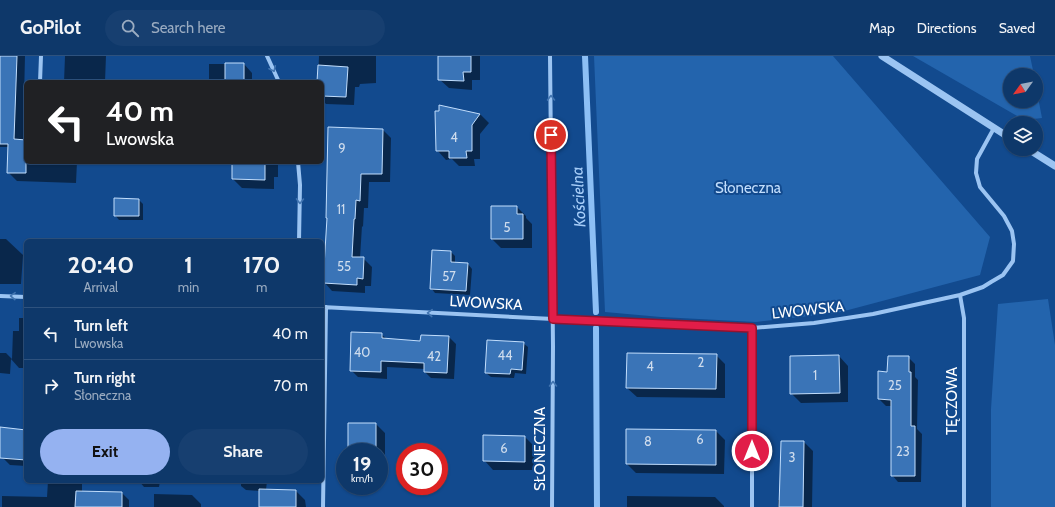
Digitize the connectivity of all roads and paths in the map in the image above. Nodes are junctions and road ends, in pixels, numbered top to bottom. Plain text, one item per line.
1 (41, 56) edge
2 (267, 56) edge
3 (550, 56) edge
4 (882, 56) edge
5 (40, 80) edge
6 (278, 80) edge
7 (994, 128) junction
8 (1003, 134) edge
9 (1039, 156) edge
10 (298, 164) edge
11 (1055, 166) edge
12 (299, 239) edge
13 (960, 294) junction
14 (0, 296) edge
15 (24, 296) edge
16 (324, 307) edge
17 (553, 319) junction
18 (752, 328) junction
19 (322, 483) edge
20 (322, 507) edge
21 (552, 507) edge
22 (752, 507) edge
23 (964, 507) edge

1 - 5 street
2 -> 6 street
17 -> 3 street, SŁONECZNA
4 - 7 street
7 - 8 street
7 - 13 street, LWOWSKA
9 - 11 street
10 -> 12 street
13 - 18 street, LWOWSKA
13 - 23 street, TĘCZOWA
15 -> 14 street
17 -> 16 street, LWOWSKA
17 - 18 street, LWOWSKA
21 -> 17 street, SŁONECZNA
18 - 22 street
19 - 20 street

